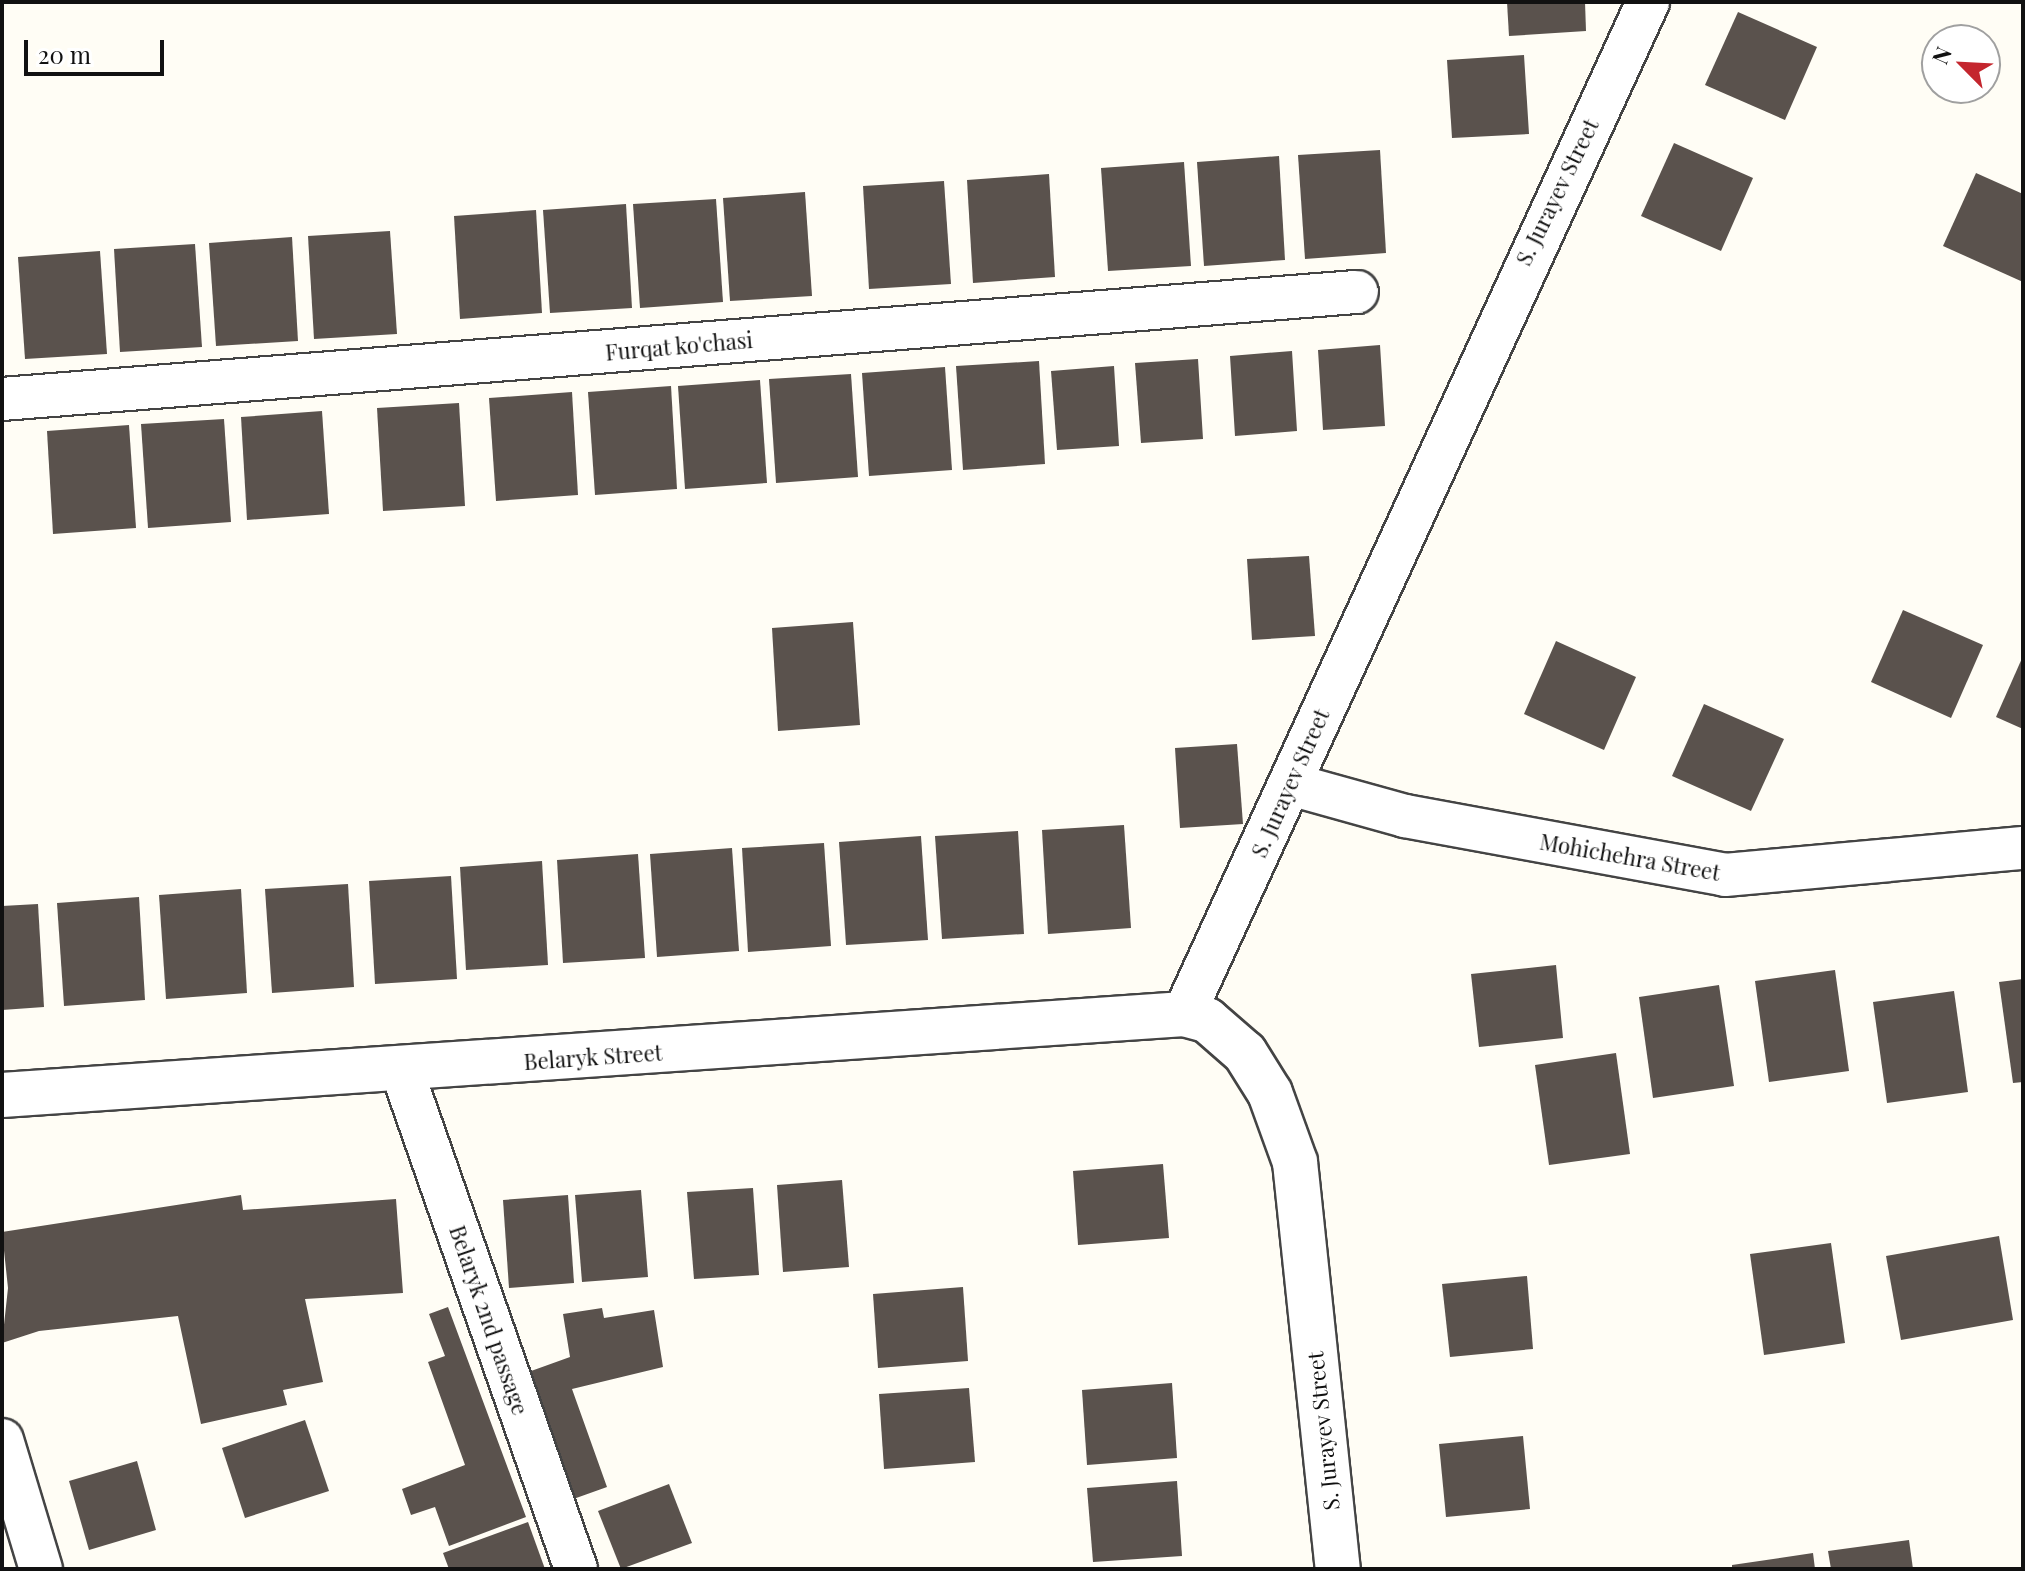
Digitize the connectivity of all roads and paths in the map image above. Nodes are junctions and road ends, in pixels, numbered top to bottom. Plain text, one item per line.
1 (1648, 2) edge
2 (1357, 292) dead end
3 (2, 399) edge
4 (1290, 784) junction
5 (2023, 848) edge
6 (1184, 1014) junction
7 (402, 1071) junction
8 (2, 1095) edge
9 (2, 1440) edge
10 (41, 1569) edge
11 (576, 1569) edge
12 (1338, 1569) edge

1 - 4 street, S. Jurayev Street
2 - 3 street, Furqat ko'chasi
4 - 5 street, Mohichehra Street
4 - 6 street, S. Jurayev Street
6 - 7 street, Belaryk Street
6 - 12 street, S. Jurayev Street
7 - 8 street, Belaryk Street
7 - 11 street, Belaryk 2nd passage
9 - 10 street

